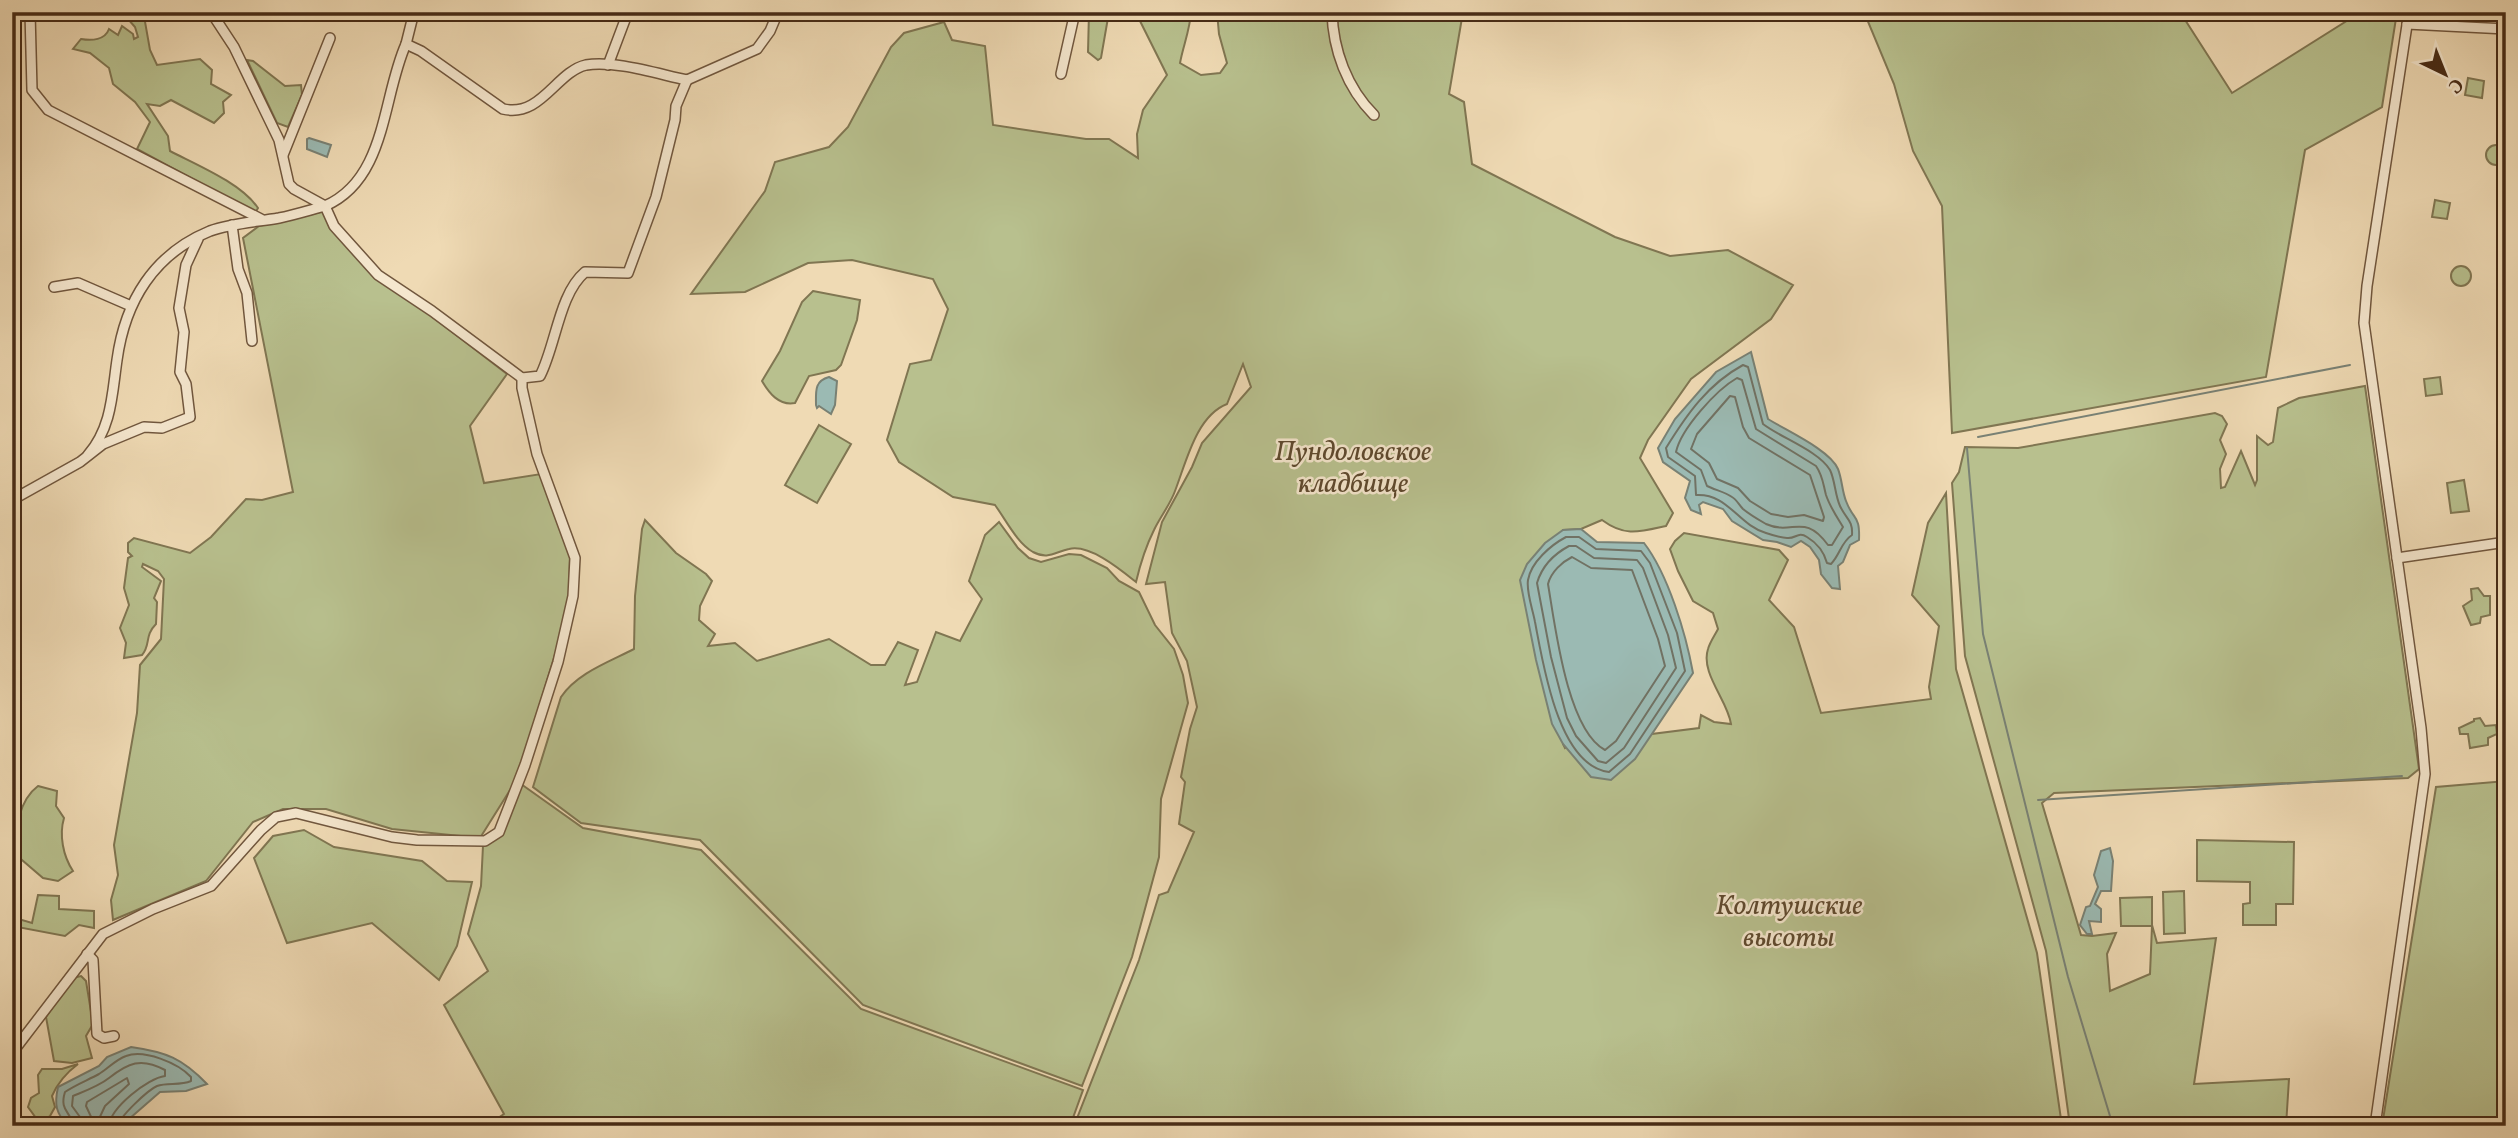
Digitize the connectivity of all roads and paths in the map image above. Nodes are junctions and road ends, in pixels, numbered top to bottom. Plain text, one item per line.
1 (30, 12) edge
2 (211, 12) edge
3 (414, 12) edge
4 (628, 12) edge
5 (778, 12) edge
6 (1075, 12) edge
7 (1332, 12) edge
8 (2409, 12) edge
9 (2407, 23) junction
10 (2506, 29) edge
11 (330, 38) dead end
12 (406, 44) junction
13 (608, 65) junction
14 (1061, 74) dead end
15 (687, 80) junction
16 (1374, 115) dead end
17 (282, 156) junction
18 (326, 206) junction
19 (263, 220) junction
20 (232, 225) junction
21 (199, 237) junction
22 (54, 287) dead end
23 (131, 306) junction
24 (252, 341) dead end
25 (522, 378) junction
26 (88, 455) junction
27 (12, 500) edge
28 (2506, 542) edge
29 (2397, 558) junction
30 (87, 954) junction
31 (114, 1036) dead end
32 (12, 1053) edge
33 (2375, 1126) edge

1 - 19 street
2 - 17 street
3 - 12 street
4 - 13 street
5 - 15 street
6 - 14 street
7 - 16 street
8 - 9 street
9 - 10 street
9 - 29 street
11 - 17 street
12 - 13 street
12 - 18 street
13 - 15 street
15 - 25 street
17 - 18 street
18 - 19 street
18 - 25 street
19 - 20 street
20 - 21 street
20 - 24 street
21 - 23 street
21 - 26 street
22 - 23 street
23 - 26 street
25 - 30 street
26 - 27 street
28 - 29 street
29 - 33 street
30 - 31 street
30 - 32 street

